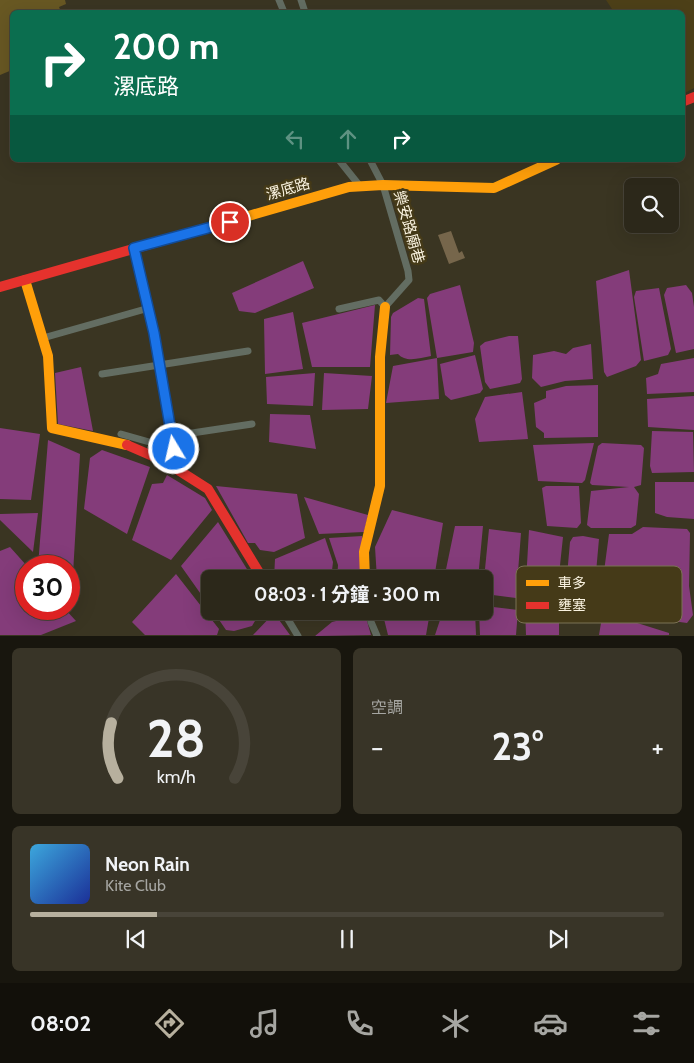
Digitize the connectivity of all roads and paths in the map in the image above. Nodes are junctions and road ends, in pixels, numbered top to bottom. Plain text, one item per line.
1 (341, 162) edge
2 (371, 162) edge
3 (552, 162) edge
4 (359, 185) junction
5 (383, 185) junction
6 (134, 248) junction
7 (26, 280) junction
8 (0, 287) edge
9 (385, 307) junction
10 (149, 308) junction
11 (339, 309) dead end
12 (43, 338) junction
13 (248, 351) dead end
14 (161, 366) junction
15 (102, 374) dead end
16 (252, 424) dead end
17 (121, 434) dead end
18 (172, 436) junction
19 (258, 570) edge
20 (365, 570) edge
21 (288, 620) edge
22 (371, 620) edge
23 (298, 636) edge
24 (378, 636) edge

1 - 4 street
2 - 5 street
3 - 5 street, 漯底路
4 - 5 street, 漯底路
4 - 6 street, 漯底路
5 - 9 street, 樂安路廟巷
6 - 7 street, 漯底路
6 - 10 street
7 - 8 street, 漯底路
7 - 12 street
9 - 11 street
9 - 20 street
10 - 12 street
10 - 14 street
12 - 19 street
13 - 14 street
14 - 15 street
14 - 18 street
16 - 18 street
17 - 18 street
21 - 23 street
22 - 24 street

